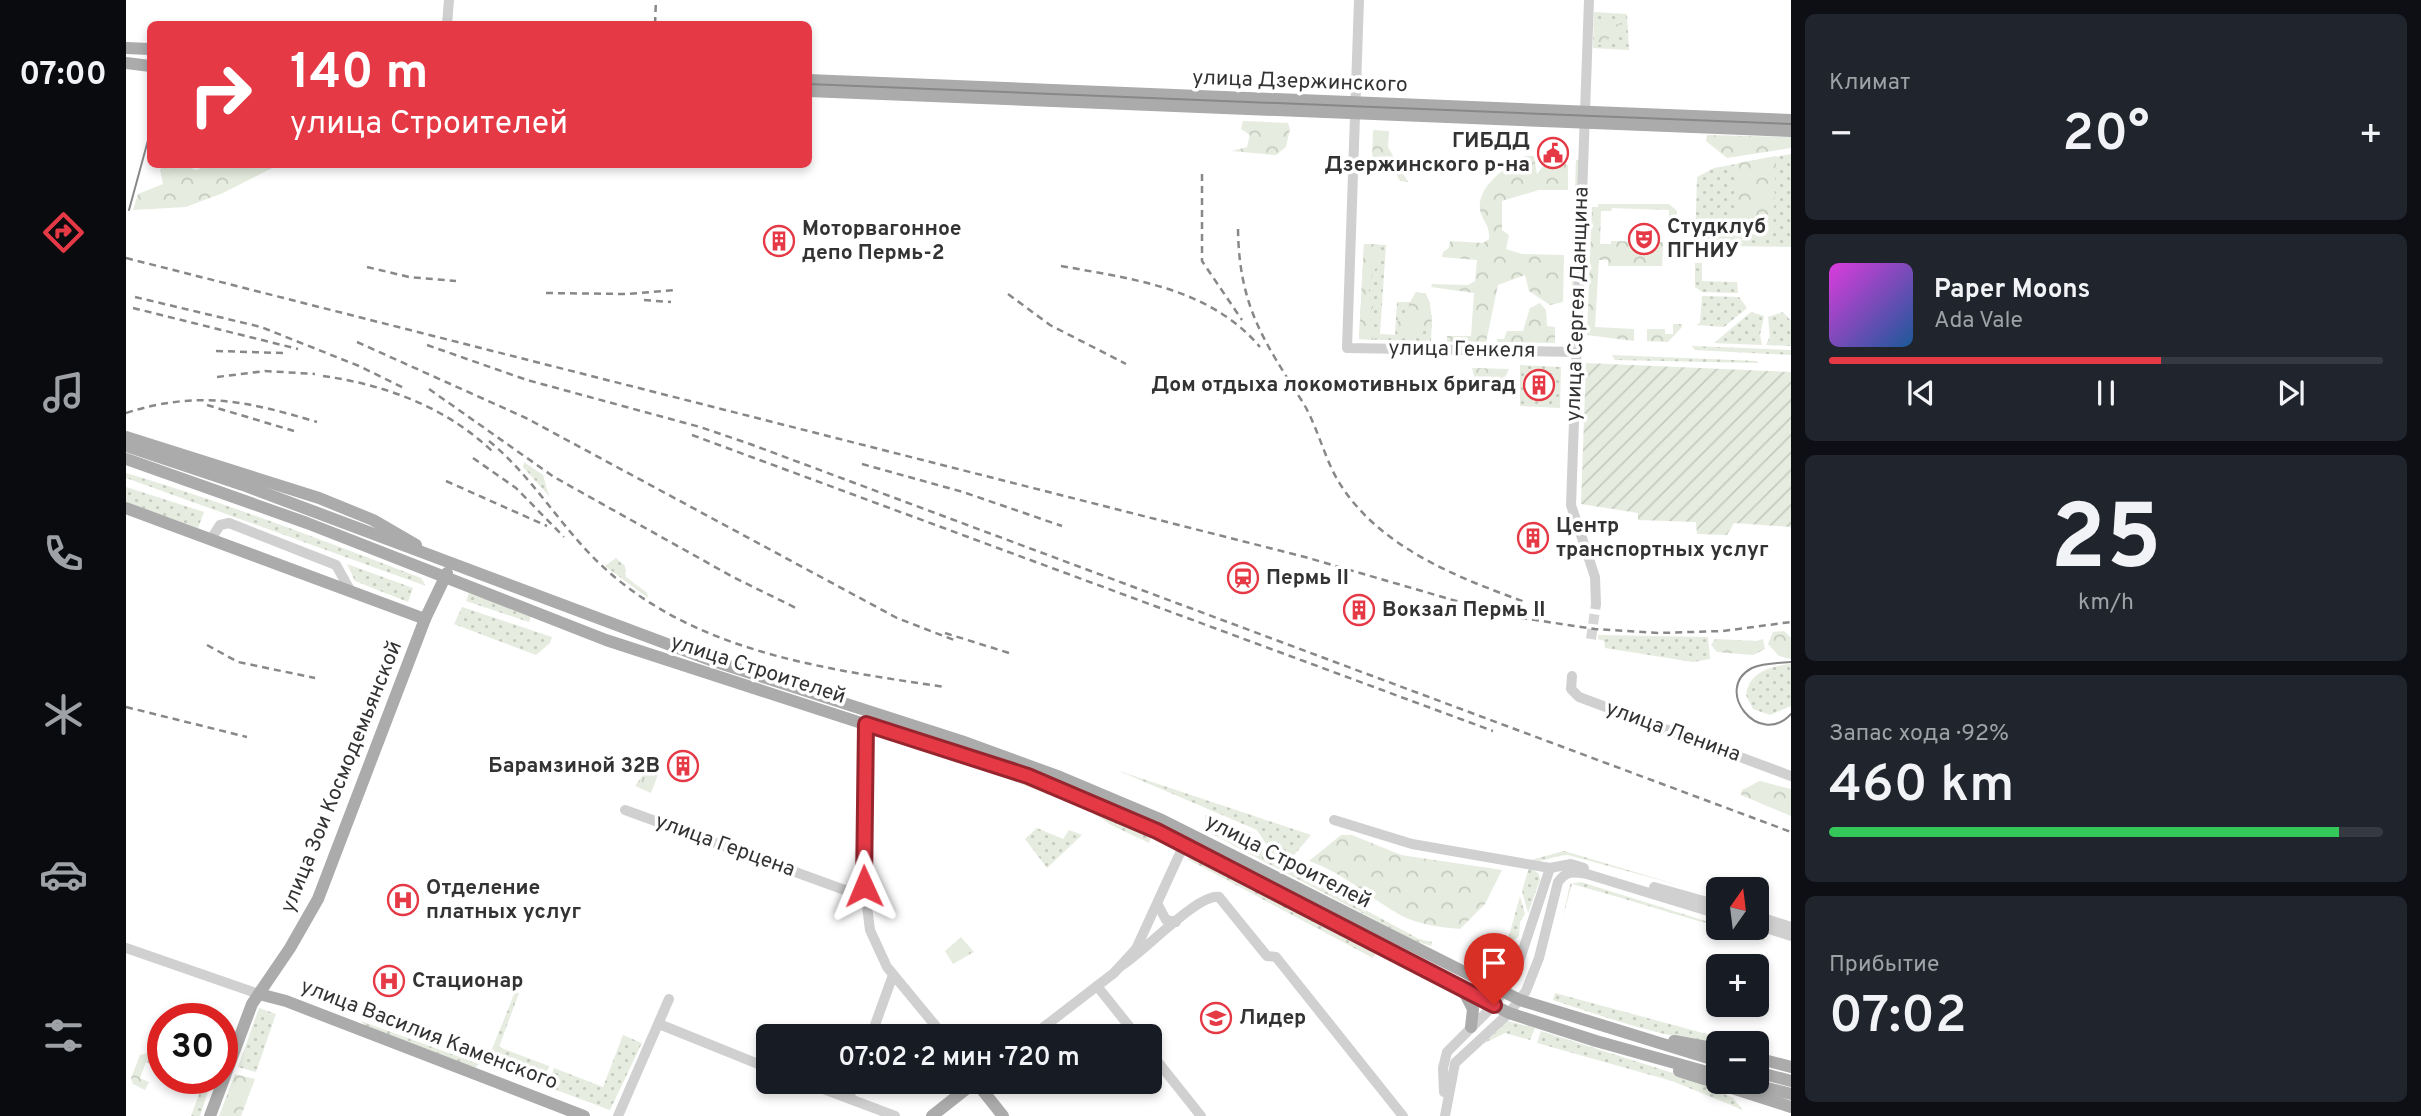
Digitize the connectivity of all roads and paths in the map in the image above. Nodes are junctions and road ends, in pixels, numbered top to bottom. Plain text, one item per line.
1 (449, 0) edge
2 (1359, 0) edge
3 (1589, 0) edge
4 (447, 21) edge
5 (126, 48) edge
6 (147, 49) edge
7 (126, 63) edge
8 (147, 66) edge
9 (812, 80) edge
10 (812, 91) edge
11 (1355, 109) junction
12 (1585, 119) junction
13 (1791, 120) edge
14 (1791, 131) edge
15 (1577, 352) junction
16 (126, 437) edge
17 (126, 446) edge
18 (126, 459) edge
19 (126, 508) edge
20 (211, 539) junction
21 (427, 553) junction
22 (452, 564) junction
23 (443, 579) junction
24 (350, 590) junction
25 (1596, 604) tunnel mouth
26 (425, 619) junction
27 (1572, 676) dead end
28 (866, 724) junction
29 (1791, 776) edge
30 (625, 810) dead end
31 (1334, 820) dead end
32 (1187, 839) junction
33 (1550, 868) junction
34 (864, 897) junction
35 (1706, 902) edge
36 (1158, 905) junction
37 (1706, 910) edge
38 (1769, 920) edge
39 (1176, 922) junction
40 (1149, 925) junction
41 (1791, 927) edge
42 (1769, 929) edge
43 (1165, 932) junction
44 (1791, 936) edge
45 (126, 948) edge
46 (1121, 966) junction
47 (893, 975) junction
48 (1097, 986) junction
49 (1462, 990) junction
50 (1503, 993) junction
51 (258, 994) junction
52 (669, 999) dead end
53 (1520, 1000) junction
54 (1494, 1005) junction
55 (1509, 1013) junction
56 (659, 1024) junction
57 (875, 1024) edge
58 (934, 1024) edge
59 (1048, 1024) edge
60 (1127, 1024) edge
61 (1471, 1027) junction
62 (1599, 1027) junction
63 (1596, 1041) junction
64 (1706, 1047) edge
65 (1706, 1058) edge
66 (1769, 1061) edge
67 (756, 1063) edge
68 (1162, 1067) edge
69 (1791, 1067) edge
70 (1706, 1072) edge
71 (1769, 1075) edge
72 (1791, 1081) edge
73 (1769, 1088) edge
74 (838, 1094) edge
75 (850, 1094) edge
76 (960, 1094) edge
77 (986, 1094) edge
78 (1791, 1094) edge
79 (849, 1098) junction
80 (1791, 1107) edge
81 (1445, 1113) edge
82 (210, 1116) edge
83 (584, 1116) edge
84 (618, 1116) edge
85 (895, 1116) edge
86 (932, 1116) edge
87 (1003, 1116) edge
88 (1200, 1116) edge
89 (1403, 1116) edge

1 - 4 street
2 - 11 street
3 - 12 street, улица Сергея Данщина
5 - 6 main road
7 - 8 main road
9 - 11 main road, улица Дзержинского
10 - 11 main road, улица Дзержинского
11 - 12 main road, улица Дзержинского
11 - 15 street, улица Генкеля
12 - 13 main road, улица Дзержинского
12 - 14 main road, улица Дзержинского
12 - 15 street, улица Сергея Данщина
15 - 25 street, улица Сергея Данщина
16 - 21 main road
17 - 21 main road, улица Строителей
18 - 23 main road, улица Строителей
19 - 20 main road
20 - 24 main road
20 - 24 street
21 - 22 main road, улица Строителей
22 - 23 main road, улица Зои Космодемьянской
22 - 32 main road, улица Строителей
23 - 26 main road, улица Зои Космодемьянской
23 - 28 main road, улица Строителей
24 - 26 main road
26 - 51 main road, улица Зои Космодемьянской
27 - 29 street, улица Ленина
28 - 32 main road, улица Строителей
28 - 34 street
30 - 34 street, улица Герцена
31 - 33 street
32 - 36 street
32 - 49 main road, улица Строителей
32 - 50 main road, улица Строителей
33 - 35 street
33 - 50 street
34 - 47 street
36 - 39 street
36 - 40 street
37 - 53 street
38 - 41 street
39 - 43 street
39 - 89 street
40 - 43 street
40 - 46 street
42 - 44 street
43 - 46 street
45 - 51 street
46 - 48 street
47 - 57 street
47 - 58 street
48 - 59 street
48 - 60 street
49 - 54 main road, улица Строителей
49 - 61 main road
50 - 53 main road, улица Строителей
50 - 54 street
51 - 82 main road, улица Зои Космодемьянской
51 - 83 main road, улица Василия Каменского
52 - 56 street
53 - 55 street
53 - 62 main road, улица Строителей
54 - 55 main road, улица Строителей
54 - 61 street
55 - 63 main road, улица Строителей
55 - 81 street
56 - 67 street
56 - 84 street
61 - 81 street
62 - 64 main road
62 - 65 main road, улица Строителей
63 - 70 main road, улица Строителей
63 - 80 main road
66 - 69 main road
68 - 88 street
71 - 72 main road
73 - 78 main road
74 - 79 street
75 - 79 street
76 - 86 main road
77 - 87 main road
79 - 85 street

